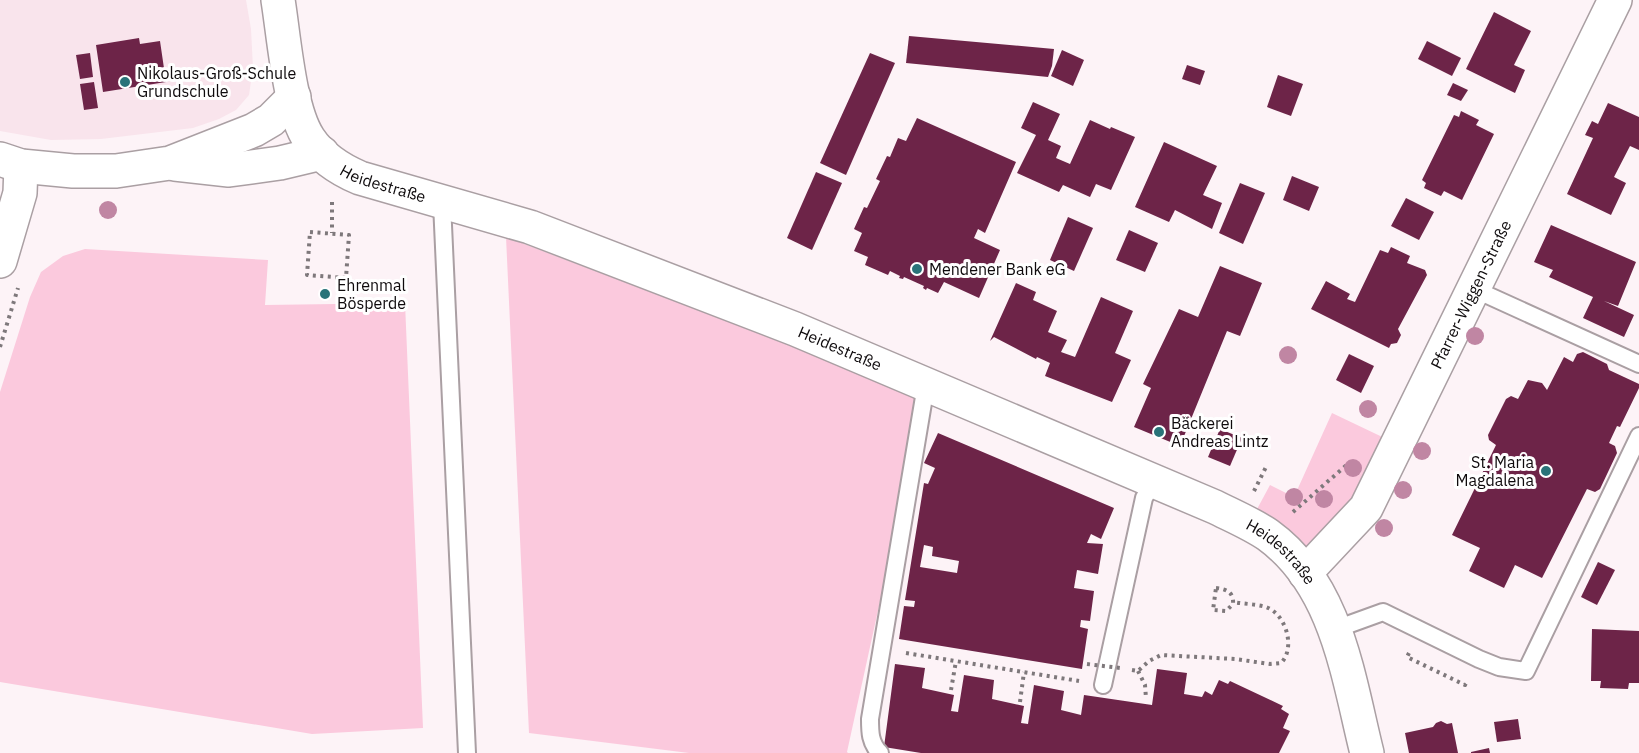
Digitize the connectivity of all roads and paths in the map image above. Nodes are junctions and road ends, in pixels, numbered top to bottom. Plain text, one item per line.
1 (278, 0) edge
2 (1616, 0) edge
3 (294, 97) junction
4 (322, 153) junction
5 (11, 163) edge
6 (170, 164) junction
7 (332, 199) dead end
8 (442, 203) junction
9 (332, 233) junction
10 (0, 261) edge
11 (1474, 289) junction
12 (1639, 364) edge
13 (926, 385) junction
14 (1639, 436) edge
15 (1354, 459) dead end
16 (1154, 482) junction
17 (1268, 535) junction
18 (1305, 573) junction
19 (1233, 602) junction
20 (1336, 629) junction
21 (882, 649) junction
22 (956, 661) junction
23 (1087, 664) dead end
24 (1138, 671) junction
25 (1024, 672) junction
26 (1104, 685) joint
27 (951, 690) dead end
28 (1146, 698) dead end
29 (1020, 702) dead end
30 (467, 753) edge
31 (880, 753) edge
32 (1367, 753) edge

1 - 3 street, Heidestraße
2 - 11 street, Pfarrer-Wiggen-Straße
3 - 4 street, Heidestraße
3 - 6 street
4 - 6 street
4 - 8 street, Heidestraße
5 - 6 street
5 - 10 street
7 - 9 path
8 - 13 street, Heidestraße
8 - 30 lane
9 - 9 path
11 - 12 lane
11 - 18 street, Pfarrer-Wiggen-Straße
13 - 16 street, Heidestraße
13 - 21 lane
14 - 20 lane
15 - 17 path
16 - 17 street, Heidestraße
16 - 26 lane
17 - 18 street, Heidestraße
18 - 20 street, Heidestraße
19 - 19 path
19 - 24 path
20 - 32 street, Heidestraße
21 - 22 path
21 - 31 lane
22 - 25 path
22 - 27 path
23 - 24 path, bridge
24 - 28 path
25 - 26 path
25 - 29 path

